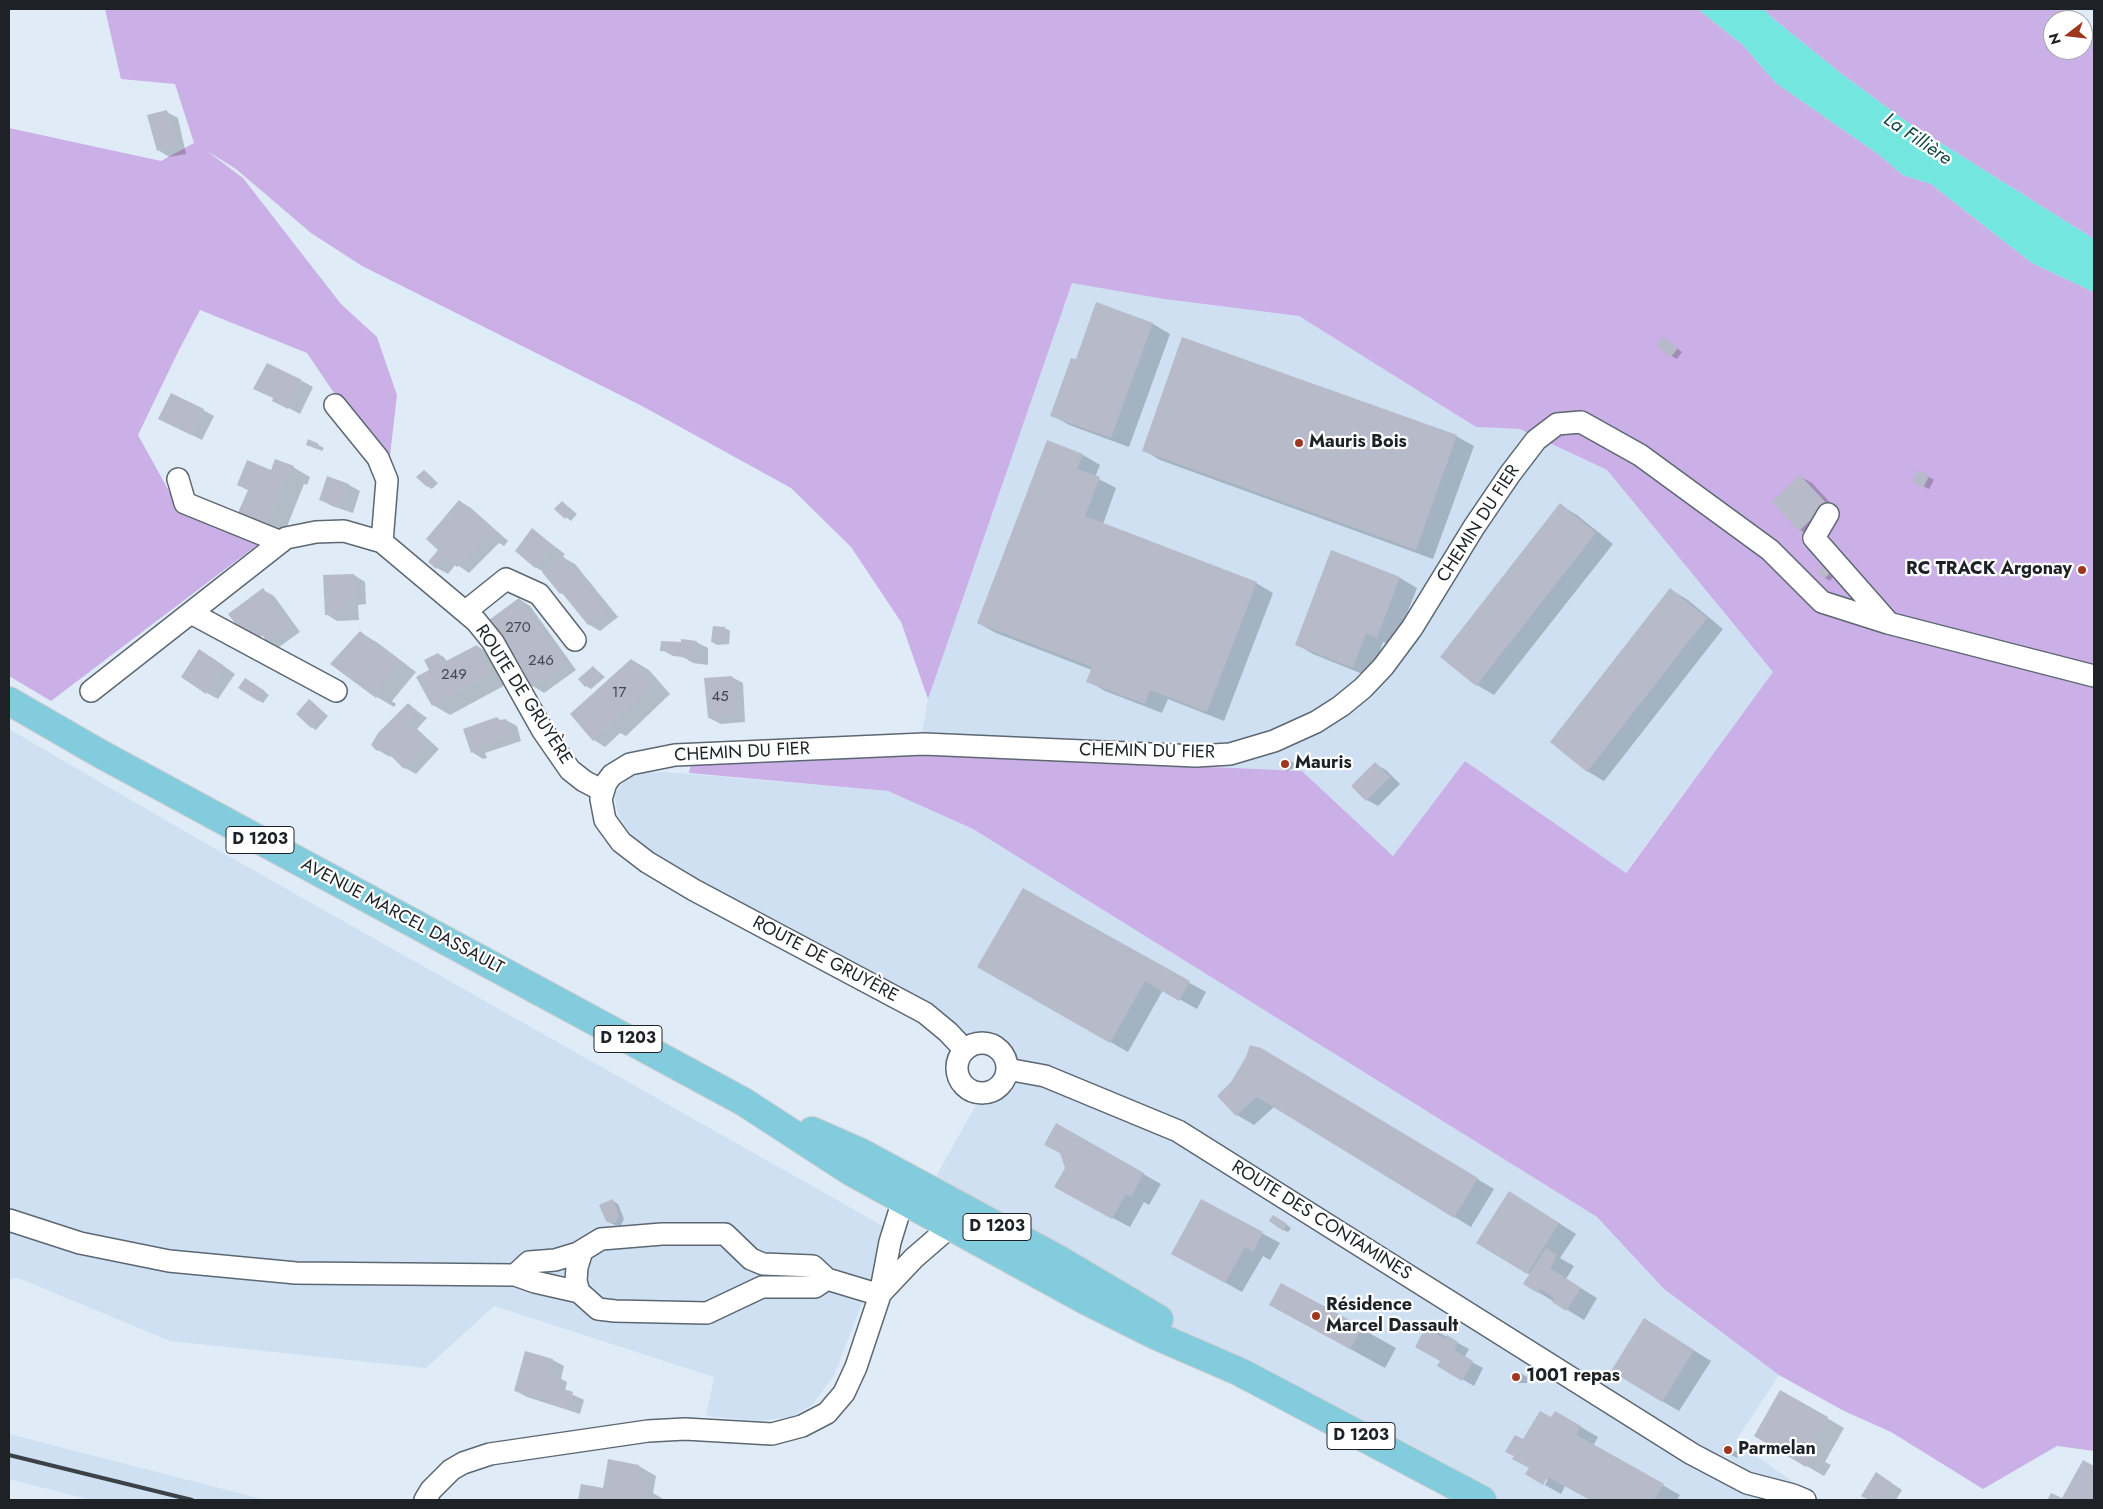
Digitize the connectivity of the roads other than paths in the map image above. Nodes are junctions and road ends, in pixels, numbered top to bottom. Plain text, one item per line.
1 (335, 405) dead end
2 (178, 478) dead end
3 (1828, 514) dead end
4 (281, 542) junction
5 (382, 542) junction
6 (466, 611) junction
7 (191, 613) junction
8 (1888, 622) junction
9 (575, 640) dead end
10 (2094, 676) edge
11 (91, 691) dead end
12 (336, 691) dead end
13 (9, 701) edge
14 (603, 791) junction
15 (965, 1050) junction
16 (1007, 1069) junction
17 (909, 1191) junction
18 (956, 1217) junction
19 (9, 1220) edge
20 (582, 1250) junction
21 (745, 1253) junction
22 (515, 1275) junction
23 (827, 1279) junction
24 (579, 1292) junction
25 (748, 1292) junction
26 (880, 1294) junction
27 (425, 1500) edge
28 (1482, 1500) edge
29 (1805, 1500) edge

1 - 5 street
2 - 4 street
3 - 8 street
4 - 5 street, ROUTE DE GRUYÈRE
4 - 7 street, ROUTE DE GRUYÈRE
5 - 6 street, ROUTE DE GRUYÈRE
6 - 9 street
6 - 14 street, ROUTE DE GRUYÈRE
7 - 11 street, ROUTE DE GRUYÈRE
7 - 12 street
8 - 10 street
8 - 14 street, CHEMIN DU FIER
13 - 17 main road, AVENUE MARCEL DASSAULT / D 1203
14 - 15 street, ROUTE DE GRUYÈRE
15 - 16 street
15 - 16 street
16 - 29 street, ROUTE DES CONTAMINES
17 - 18 main road, AVENUE MARCEL DASSAULT / D 1203
17 - 26 street
18 - 26 street
18 - 28 main road, AVENUE MARCEL DASSAULT / D 1203
19 - 22 street
20 - 21 street
20 - 22 street
20 - 24 street
21 - 23 street
21 - 25 street
22 - 24 street
23 - 25 street
23 - 26 street
24 - 25 street
26 - 27 street

